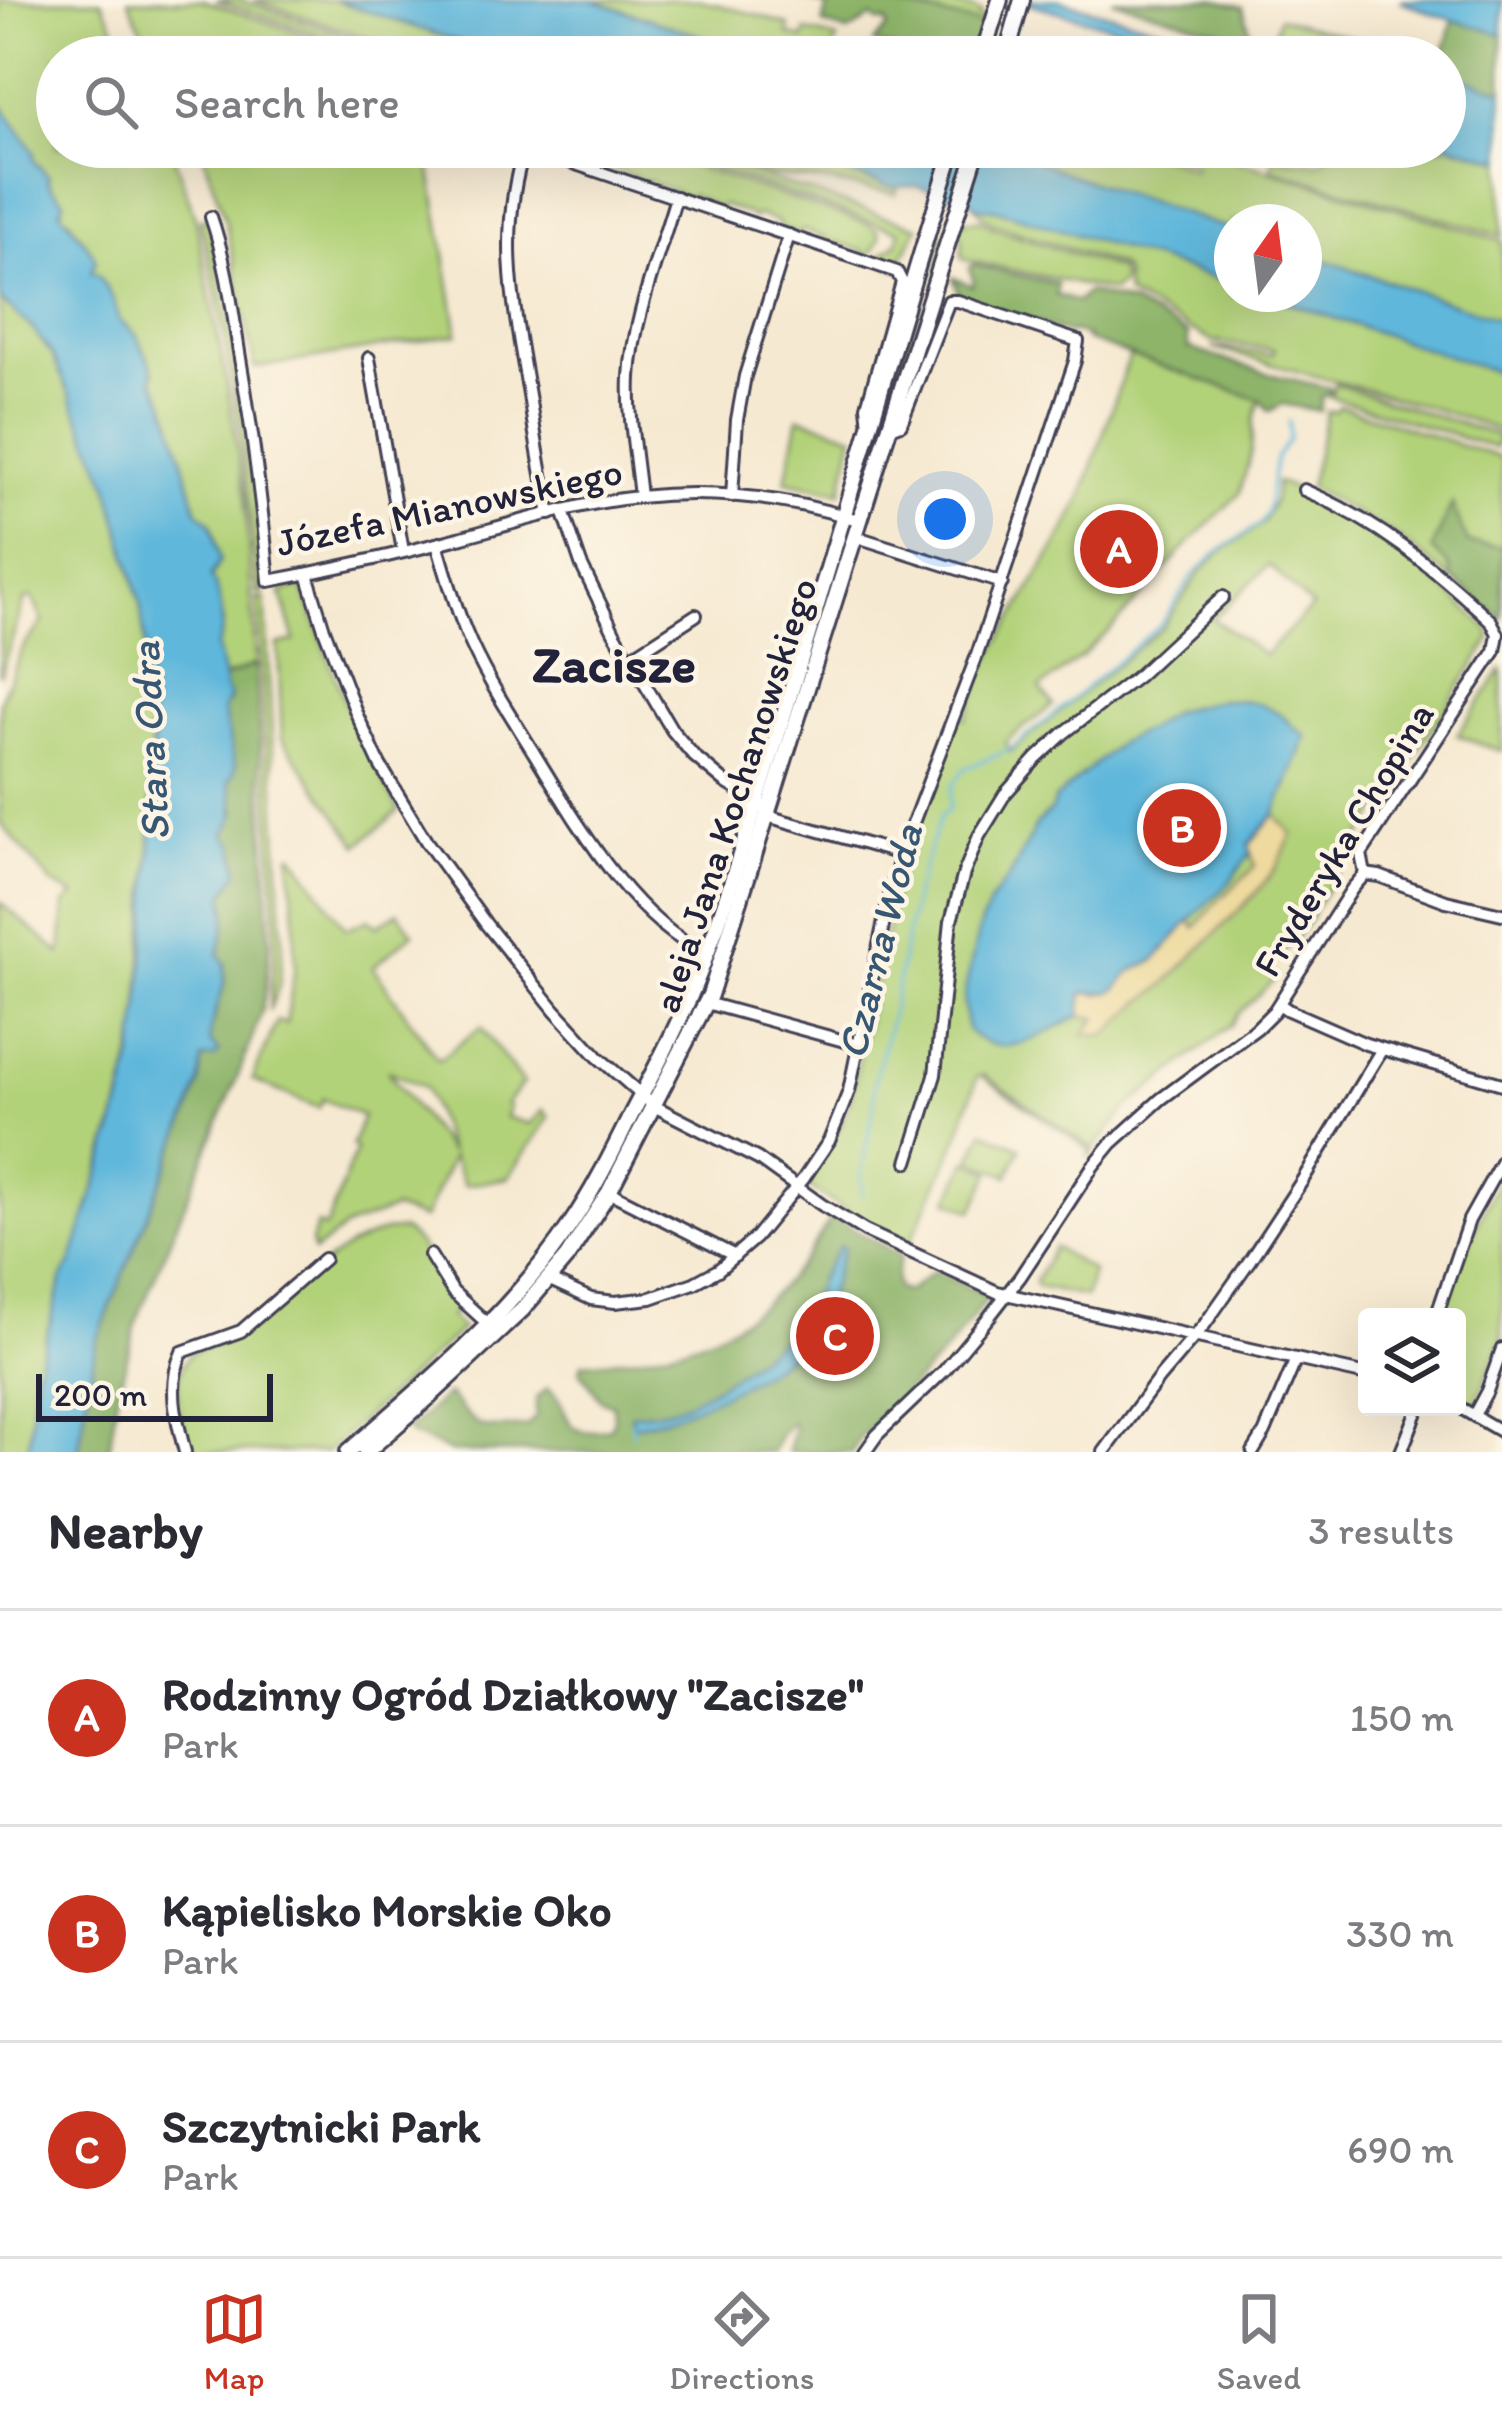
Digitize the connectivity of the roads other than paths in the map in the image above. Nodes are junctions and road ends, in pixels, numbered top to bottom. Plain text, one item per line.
1 (1000, 0) edge
2 (1021, 4) edge
3 (989, 36) edge
4 (1012, 36) edge
5 (519, 168) edge
6 (588, 168) edge
7 (947, 168) edge
8 (971, 168) edge
9 (676, 197) junction
10 (211, 217) dead end
11 (789, 235) junction
12 (369, 358) dead end
13 (887, 429) junction
14 (869, 430) junction
15 (1304, 490) dead end
16 (732, 496) junction
17 (640, 497) junction
18 (556, 513) junction
19 (852, 518) junction
20 (854, 536) junction
21 (437, 544) junction
22 (403, 551) junction
23 (307, 574) junction
24 (1001, 583) junction
25 (1222, 597) dead end
26 (696, 615) dead end
27 (628, 658) junction
28 (756, 801) junction
29 (768, 814) junction
30 (901, 854) junction
31 (1365, 874) junction
32 (1502, 914) edge
33 (707, 954) junction
34 (706, 1003) junction
35 (1280, 1004) junction
36 (859, 1045) junction
37 (1382, 1049) junction
38 (1502, 1084) edge
39 (641, 1095) junction
40 (654, 1106) junction
41 (1502, 1161) edge
42 (908, 1162) dead end
43 (797, 1186) junction
44 (609, 1192) junction
45 (430, 1255) dead end
46 (735, 1256) junction
47 (324, 1259) dead end
48 (543, 1275) junction
49 (1006, 1295) junction
50 (1439, 1308) edge
51 (488, 1324) junction
52 (1196, 1335) junction
53 (1502, 1349) edge
54 (1296, 1359) junction
55 (1358, 1373) edge
56 (1466, 1411) edge
57 (1474, 1415) junction
58 (1415, 1416) edge
59 (1502, 1432) edge
60 (185, 1452) edge
61 (348, 1452) edge
62 (366, 1452) edge
63 (865, 1452) edge
64 (1104, 1452) edge
65 (1252, 1452) edge
66 (1401, 1452) edge

1 - 3 main road
2 - 4 main road
5 - 18 street
6 - 9 street
7 - 14 main road, aleja Jana Kochanowskiego
8 - 13 main road, aleja Jana Kochanowskiego
9 - 11 street
9 - 17 street
10 - 23 street, Józefa Mianowskiego
11 - 14 street, aleja Jana Kochanowskiego
11 - 16 street
12 - 22 street
13 - 19 main road, aleja Jana Kochanowskiego
13 - 24 street
14 - 19 main road, aleja Jana Kochanowskiego
15 - 31 street, Fryderyka Chopina
16 - 17 street, Józefa Mianowskiego
16 - 19 street, Józefa Mianowskiego
17 - 18 street, Józefa Mianowskiego
18 - 21 street, Józefa Mianowskiego
18 - 27 street
19 - 20 main road, aleja Jana Kochanowskiego
19 - 28 main road, aleja Jana Kochanowskiego
20 - 24 street
20 - 29 main road, aleja Jana Kochanowskiego
21 - 22 street, Józefa Mianowskiego
21 - 33 street
22 - 23 street, Józefa Mianowskiego
23 - 39 street
24 - 30 street
25 - 42 street
26 - 27 street
27 - 28 street
28 - 29 street
28 - 33 main road, aleja Jana Kochanowskiego
29 - 30 street
29 - 34 main road, aleja Jana Kochanowskiego
30 - 36 street
31 - 32 street
31 - 35 street, Fryderyka Chopina
33 - 39 main road, aleja Jana Kochanowskiego
34 - 36 street
34 - 40 main road, aleja Jana Kochanowskiego
35 - 37 street
35 - 49 street, Fryderyka Chopina
36 - 43 street
37 - 38 street
37 - 52 street
39 - 40 street
39 - 48 main road, aleja Jana Kochanowskiego
40 - 43 street
40 - 44 main road, aleja Jana Kochanowskiego
41 - 50 street
43 - 46 street
43 - 49 street
44 - 46 street
44 - 48 main road, aleja Jana Kochanowskiego
45 - 51 street
46 - 48 street
47 - 60 street
48 - 51 main road, aleja Jana Kochanowskiego
48 - 62 main road, aleja Jana Kochanowskiego
49 - 52 street
49 - 63 street, Fryderyka Chopina
51 - 61 main road, aleja Jana Kochanowskiego
52 - 54 street
52 - 64 street
53 - 57 street
54 - 55 street
54 - 65 street
56 - 57 street
57 - 59 street
58 - 66 street

